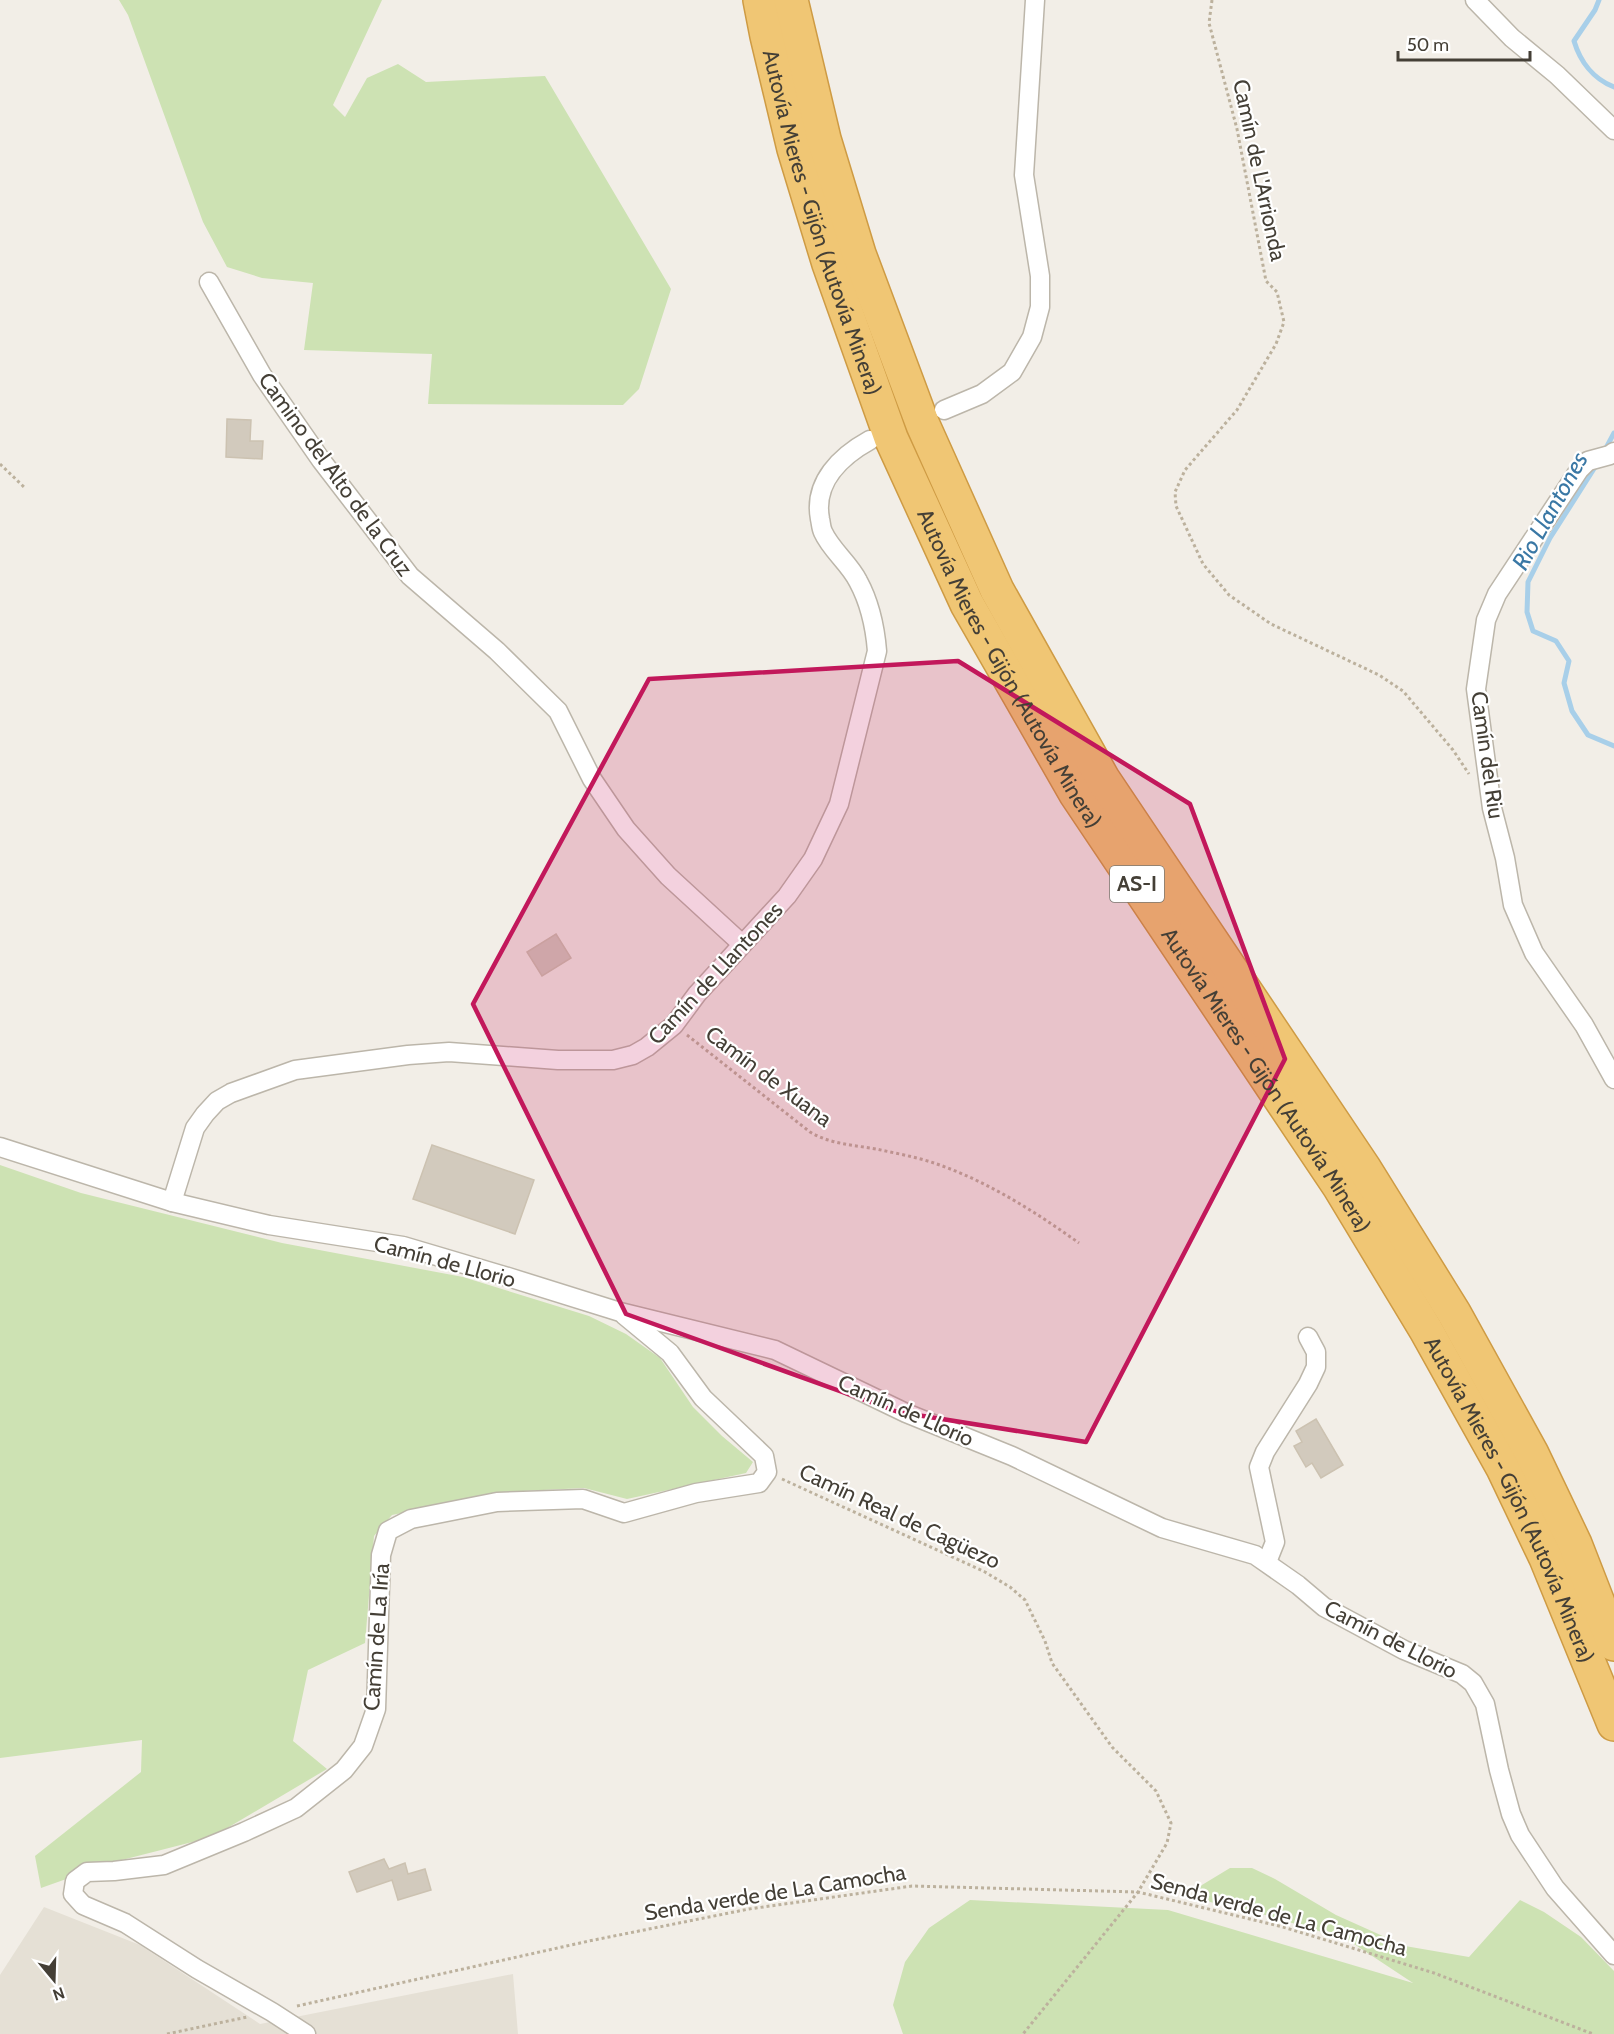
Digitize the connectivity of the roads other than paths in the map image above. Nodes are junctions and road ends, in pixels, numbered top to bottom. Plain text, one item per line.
1 (760, 0) edge
2 (791, 0) edge
3 (1035, 0) edge
4 (1475, 0) edge
5 (1614, 130) edge
6 (209, 282) dead end
7 (944, 410) dead end
8 (870, 440) dead end
9 (1612, 454) edge
10 (742, 944) junction
11 (1614, 1079) edge
12 (0, 1147) edge
13 (172, 1202) junction
14 (620, 1312) junction
15 (1308, 1337) dead end
16 (1268, 1562) junction
17 (1614, 1644) edge
18 (1614, 1724) edge
19 (1614, 1955) edge
20 (306, 2034) edge

1 - 18 highway, Autovía Mieres - Gijón (Autovía Minera) / AS-I
2 - 17 highway, Autovía Mieres - Gijón (Autovía Minera) / AS-I
3 - 7 street
4 - 5 street
6 - 10 street, Camino del Alto de la Cruz
8 - 10 street, Camín de Llantones
9 - 11 street, Camín del Riu
10 - 13 street, Camín de Llantones
12 - 13 street, Camín de Llorio
13 - 14 street, Camín de Llorio
14 - 16 street, Camín de Llorio
14 - 20 street, Camín de La Iría
15 - 16 street
16 - 19 street, Camín de Llorio

